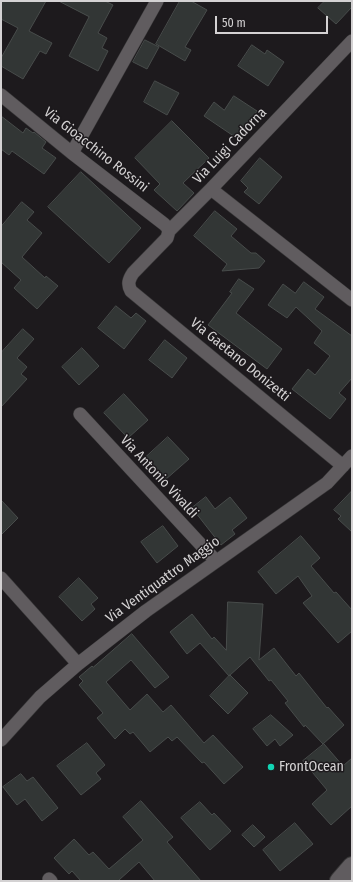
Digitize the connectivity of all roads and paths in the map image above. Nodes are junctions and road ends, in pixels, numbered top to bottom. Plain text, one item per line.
1 (157, 1) edge
2 (352, 41) edge
3 (1, 95) edge
4 (72, 153) junction
5 (211, 189) junction
6 (169, 231) junction
7 (133, 273) joint
8 (352, 300) edge
9 (80, 414) dead end
10 (348, 461) edge
11 (216, 561) junction
12 (1, 578) edge
13 (78, 664) junction
14 (1, 740) edge
15 (352, 866) edge
16 (338, 881) edge

1 - 4 street
2 - 5 street, Via Luigi Cadorna
3 - 4 street, Via Gioacchino Rossini
4 - 6 street, Via Gioacchino Rossini
5 - 6 street, Via Luigi Cadorna
5 - 8 street
6 - 7 street, Via Luigi Cadorna
7 - 10 street, Via Gaetano Donizetti
9 - 11 street, Via Antonio Vivaldi
10 - 11 street, Via Ventiquattro Maggio
11 - 13 street, Via Ventiquattro Maggio
12 - 13 street
13 - 14 street, Via Ventiquattro Maggio
15 - 16 street

